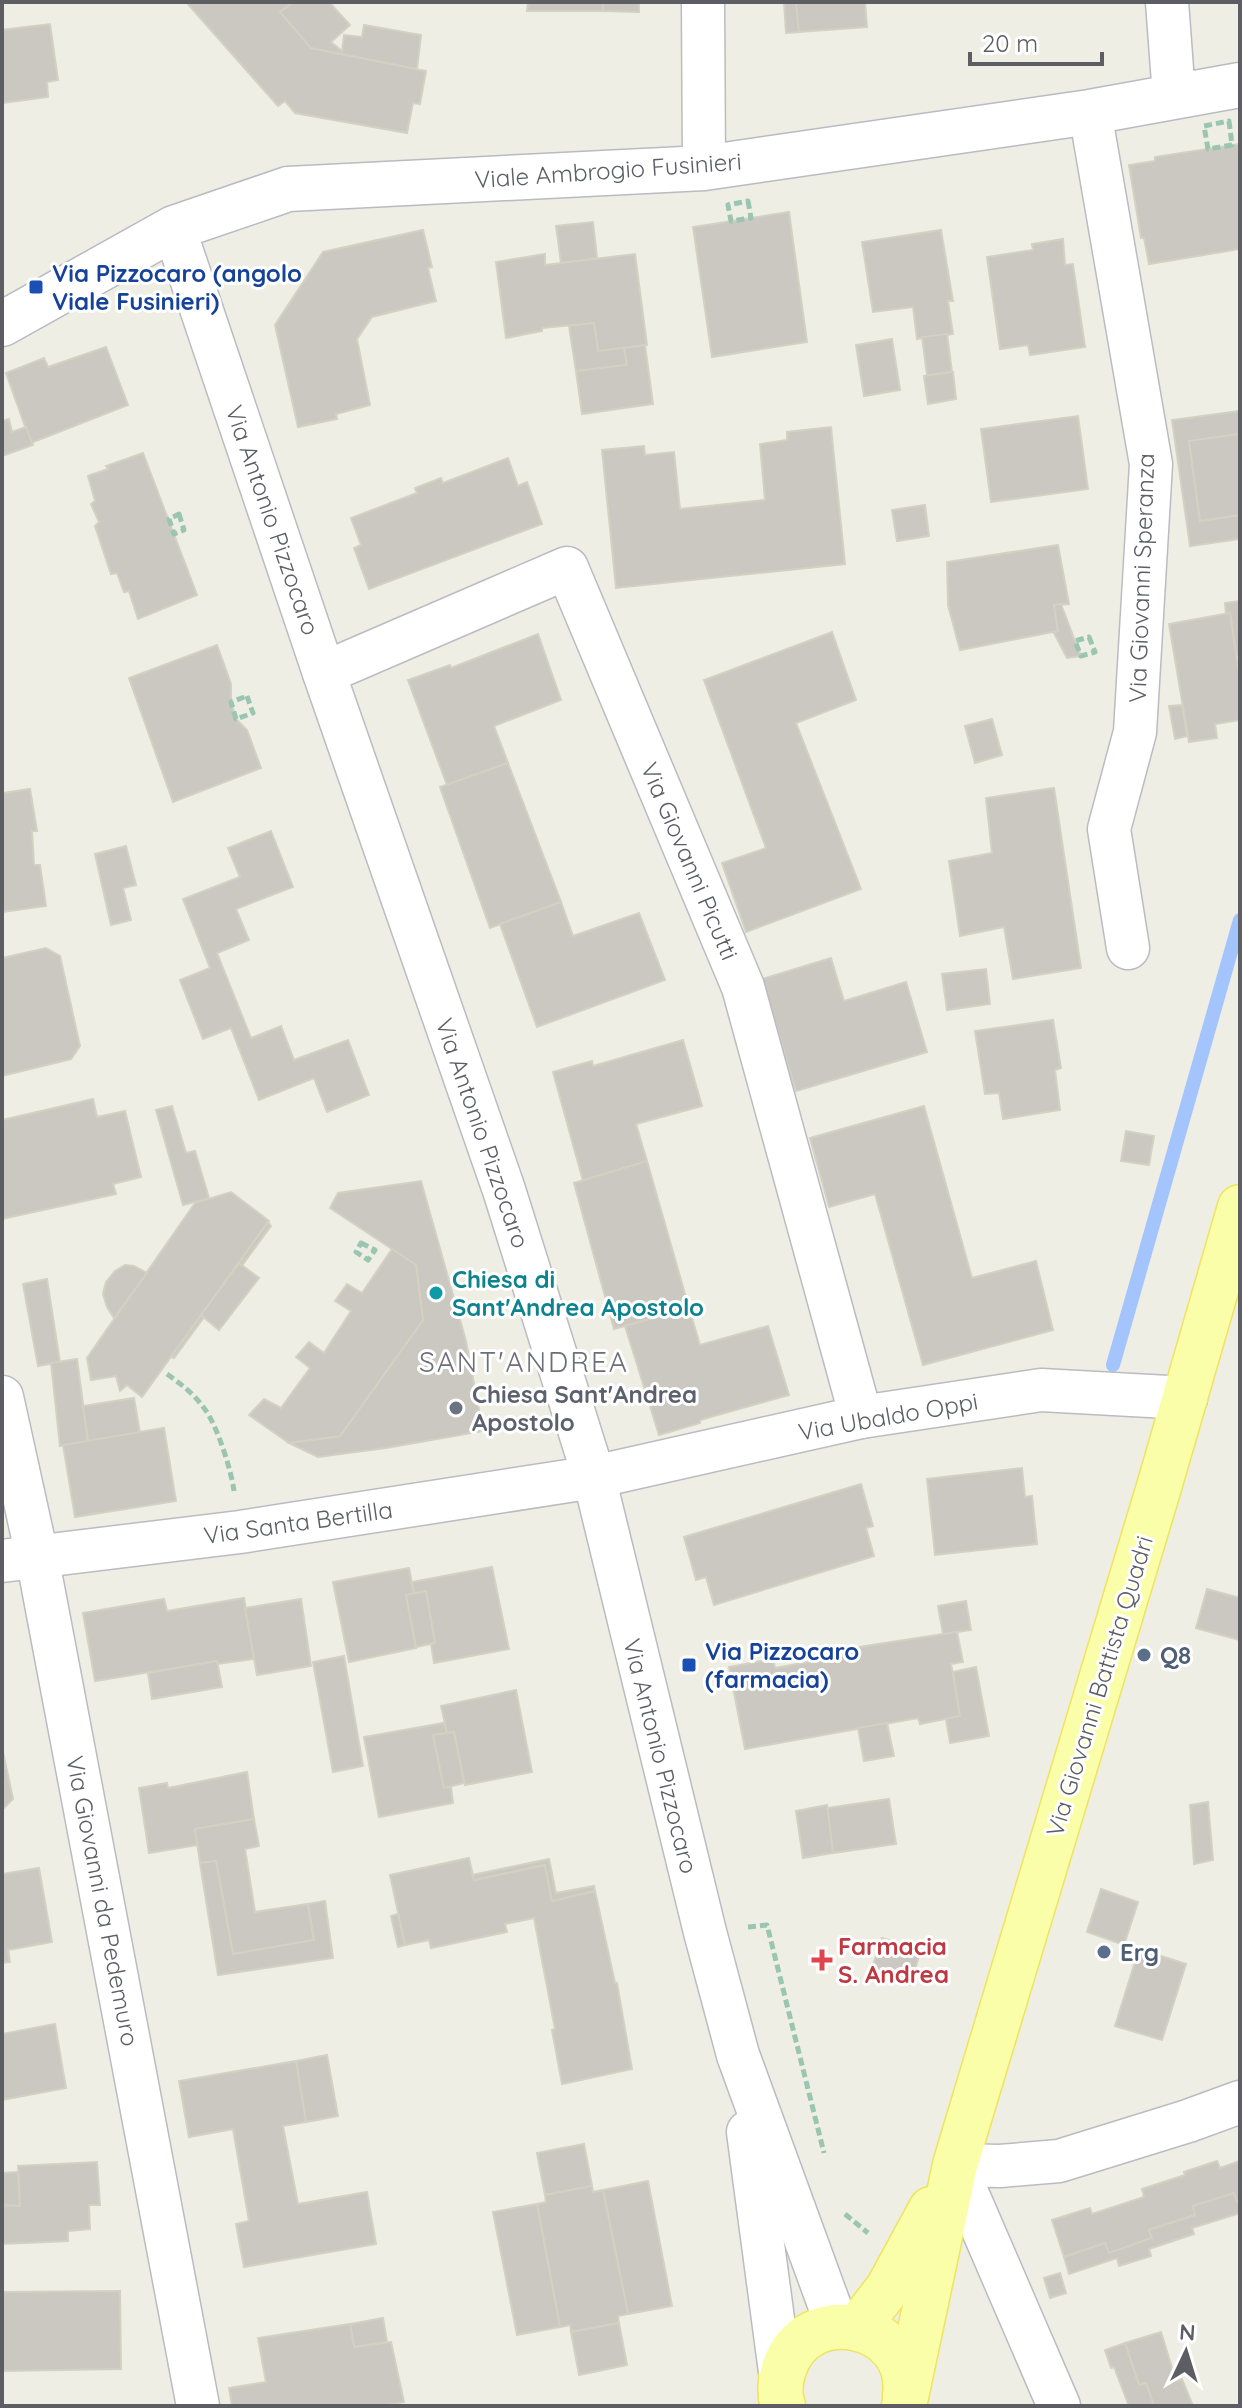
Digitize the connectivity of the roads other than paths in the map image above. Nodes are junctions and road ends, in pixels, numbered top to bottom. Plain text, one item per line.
1 (703, 2) edge
2 (1167, 2) edge
3 (1240, 85) edge
4 (1174, 96) junction
5 (1090, 112) junction
6 (704, 168) junction
7 (174, 228) junction
8 (2, 324) edge
9 (324, 673) junction
10 (1128, 948) dead end
11 (1240, 1207) edge
12 (2, 1397) edge
13 (1186, 1398) junction
14 (861, 1417) junction
15 (594, 1477) junction
16 (20, 1559) edge
17 (738, 2055) junction
18 (1240, 2102) edge
19 (955, 2165) junction
20 (847, 2327) junction
21 (782, 2393) edge
22 (198, 2406) edge
23 (904, 2406) edge
24 (1059, 2406) edge

1 - 6 street
2 - 4 street
3 - 4 street, Viale Ambrogio Fusinieri
4 - 5 street, Viale Ambrogio Fusinieri
5 - 6 street, Viale Ambrogio Fusinieri
5 - 10 street, Via Giovanni Speranza
6 - 7 street, Viale Ambrogio Fusinieri
7 - 8 street, Viale Ambrogio Fusinieri
7 - 9 street, Via Antonio Pizzocaro
9 - 14 street, Via Giovanni Picutti
9 - 15 street, Via Antonio Pizzocaro
11 - 13 main road, Via Giovanni Battista Quadri
12 - 16 street, Via Giovanni da Pedemuro
13 - 14 street, Via Ubaldo Oppi
13 - 19 main road, Via Giovanni Battista Quadri
14 - 15 street, Via Ubaldo Oppi
15 - 16 street, Via Santa Bertilla
15 - 17 street, Via Antonio Pizzocaro
16 - 22 street, Via Giovanni da Pedemuro
17 - 20 street, Via Antonio Pizzocaro
17 - 21 street, Via Antonio Pizzocaro
18 - 19 street
19 - 20 main road, Via Giovanni Battista Quadri
19 - 23 main road, Via Giovanni Battista Quadri
19 - 24 street
20 - 21 main road, Via Giovanni Battista Quadri
20 - 23 main road, Via Giovanni Battista Quadri

